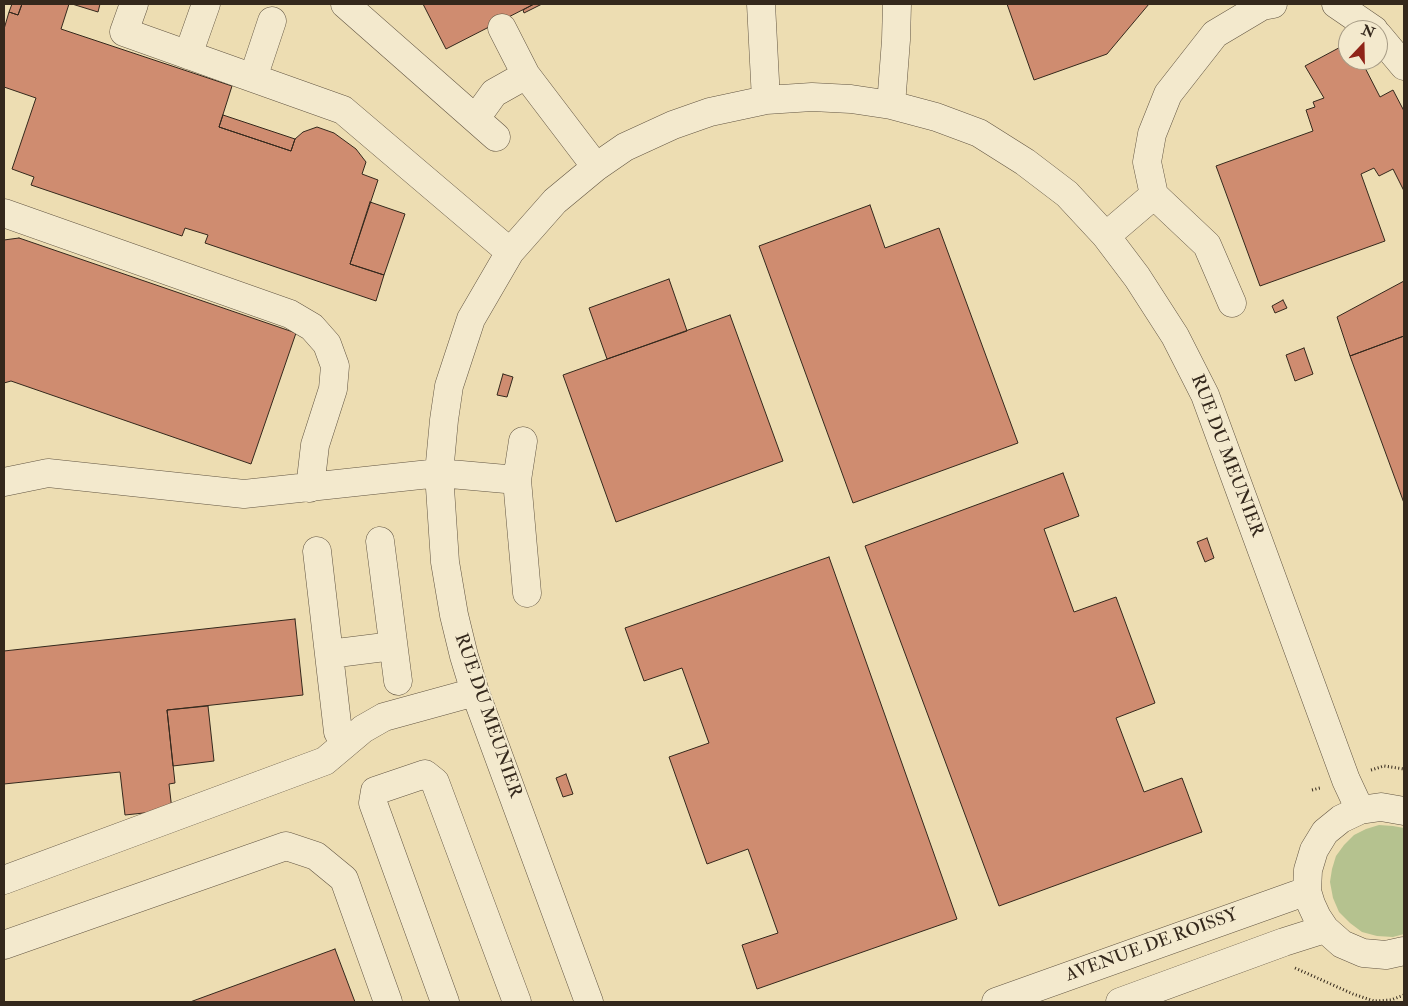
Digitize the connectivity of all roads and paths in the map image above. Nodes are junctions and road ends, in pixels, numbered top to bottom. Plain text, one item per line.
1 (134, 4) edge
2 (206, 4) edge
3 (345, 4) edge
4 (761, 4) edge
5 (897, 4) edge
6 (1273, 4) edge
7 (1336, 4) edge
8 (1359, 20) edge
9 (272, 21) dead end
10 (502, 28) dead end
11 (1388, 47) edge
12 (188, 55) junction
13 (1404, 66) edge
14 (526, 75) junction
15 (253, 78) junction
16 (766, 100) junction
17 (891, 105) junction
18 (476, 118) junction
19 (496, 137) dead end
20 (596, 168) junction
21 (1154, 195) junction
22 (4, 214) edge
23 (1106, 236) junction
24 (510, 252) junction
25 (1232, 303) dead end
26 (523, 441) dead end
27 (439, 473) junction
28 (516, 480) junction
29 (4, 482) edge
30 (310, 488) junction
31 (380, 541) dead end
32 (317, 552) dead end
33 (527, 593) dead end
34 (393, 646) junction
35 (329, 654) junction
36 (398, 681) dead end
37 (475, 692) junction
38 (345, 744) junction
39 (1360, 810) junction
40 (1404, 811) edge
41 (4, 880) edge
42 (1308, 890) junction
43 (1325, 929) junction
44 (4, 945) edge
45 (1404, 951) edge
46 (388, 1002) edge
47 (445, 1002) edge
48 (517, 1002) edge
49 (589, 1002) edge
50 (996, 1002) edge
51 (1120, 1002) edge

1 - 12 street
2 - 12 street
3 - 18 street
4 - 16 street
5 - 17 street
6 - 21 street
7 - 8 street
9 - 15 street
10 - 14 street
11 - 13 street
12 - 15 street
14 - 18 street
14 - 20 street
15 - 24 street
16 - 17 street, RUE DU MEUNIER
16 - 20 street, RUE DU MEUNIER
17 - 23 street, RUE DU MEUNIER
18 - 19 street
20 - 24 street, RUE DU MEUNIER
21 - 23 street
21 - 25 street
22 - 30 street
23 - 39 street, RUE DU MEUNIER
24 - 27 street, RUE DU MEUNIER
26 - 28 street
27 - 28 street
27 - 30 street
27 - 37 street, RUE DU MEUNIER
28 - 33 street
29 - 30 street
31 - 34 street
32 - 35 street
34 - 35 street
34 - 36 street
35 - 38 street
37 - 38 street
37 - 49 street, RUE DU MEUNIER
38 - 41 street
39 - 40 street
39 - 42 street
42 - 43 street
42 - 50 street, AVENUE DE ROISSY
43 - 45 street
43 - 51 street
44 - 46 street
47 - 48 street

